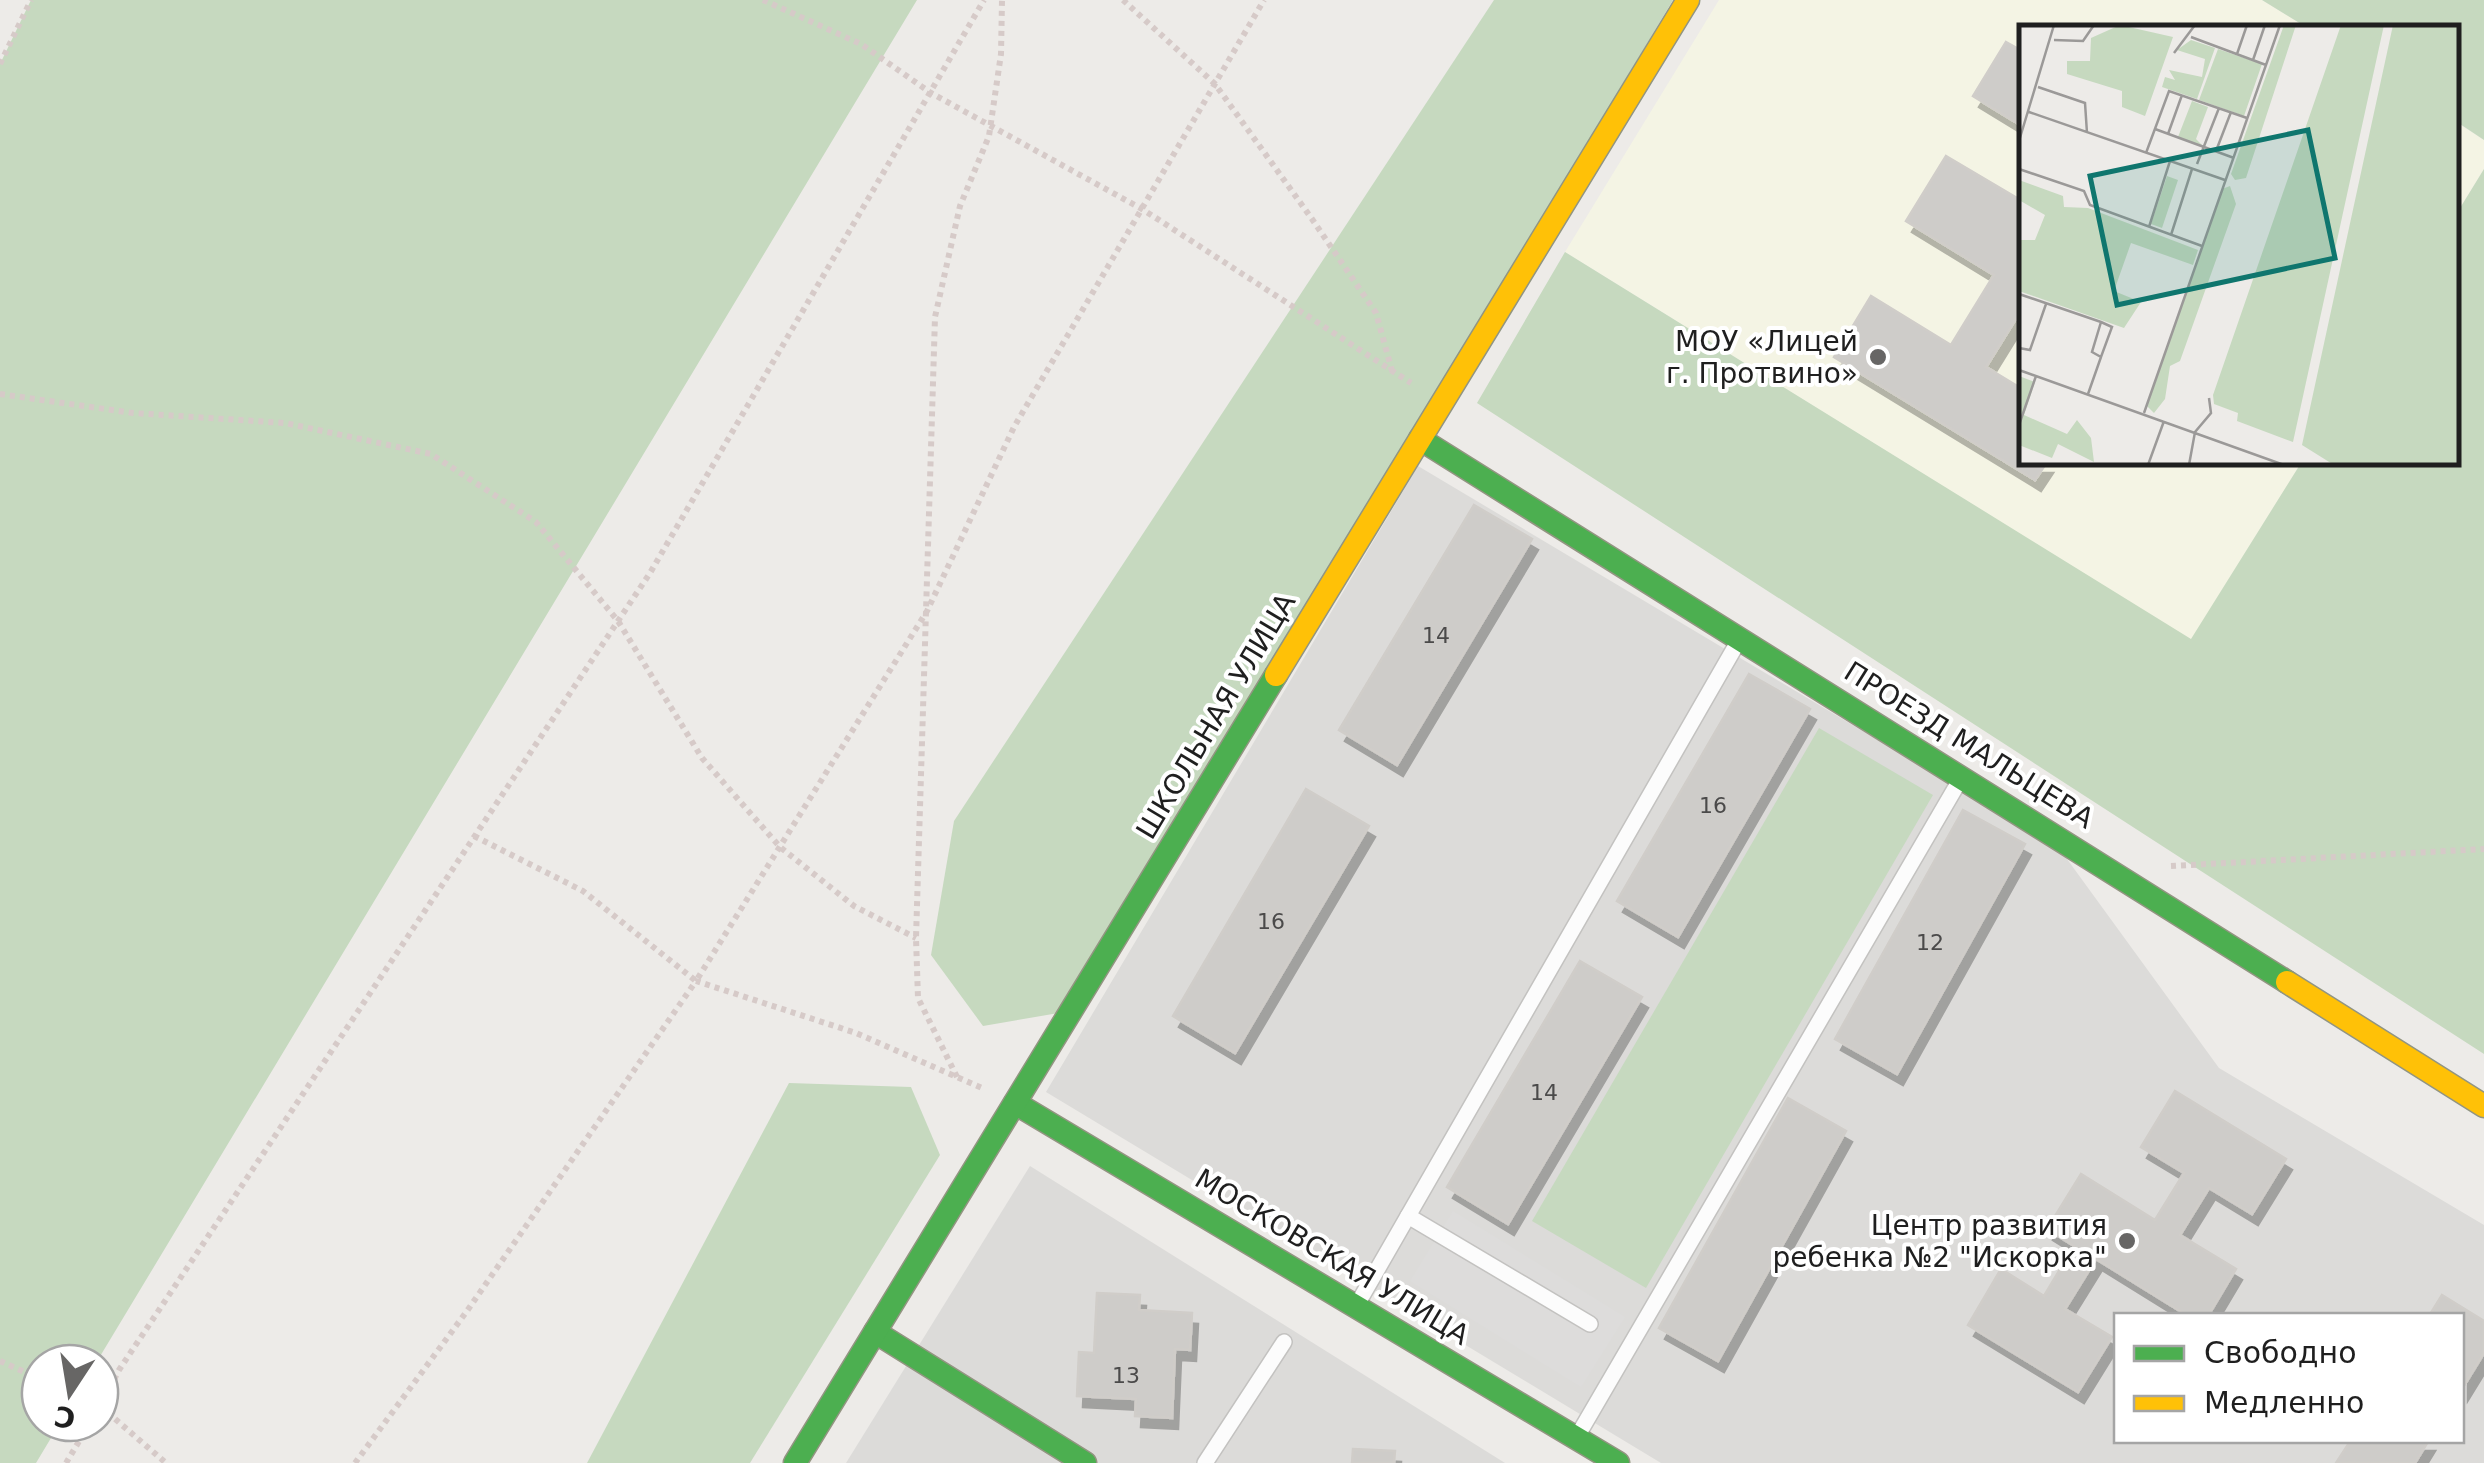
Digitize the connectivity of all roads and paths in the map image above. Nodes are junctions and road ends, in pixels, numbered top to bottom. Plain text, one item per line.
1 (30, 0) edge
2 (763, 0) edge
3 (984, 0) edge
4 (1002, 0) edge
5 (1123, 0) edge
6 (1264, 0) edge
7 (1688, 0) edge
8 (0, 64) edge
9 (1215, 84) junction
10 (932, 94) junction
11 (991, 126) junction
12 (1142, 208) junction
13 (1392, 371) junction
14 (0, 394) edge
15 (1442, 403) junction
16 (1420, 439) junction
17 (927, 612) junction
18 (618, 620) junction
19 (1740, 639) junction
20 (1962, 776) junction
21 (474, 836) junction
22 (780, 847) junction
23 (2484, 849) edge
24 (2111, 869) junction
25 (916, 938) junction
26 (696, 981) junction
27 (957, 1077) junction
28 (1015, 1103) junction
29 (2484, 1106) edge
30 (1408, 1216) junction
31 (1356, 1306) junction
32 (1590, 1324) dead end
33 (875, 1332) junction
34 (1284, 1342) dead end
35 (120, 1368) edge
36 (120, 1423) edge
37 (1576, 1438) junction
38 (166, 1463) edge
39 (354, 1463) edge
40 (795, 1463) edge
41 (1085, 1463) edge
42 (1205, 1463) edge
43 (1618, 1463) edge

1 - 8 path
2 - 10 path
3 - 10 path
4 - 11 path
5 - 9 path
6 - 9 path
7 - 15 street, ШКОЛЬНАЯ УЛИЦА
9 - 12 path
9 - 13 path
10 - 11 path
10 - 18 path
11 - 12 path
11 - 17 path
12 - 13 path
12 - 17 path
13 - 15 path
14 - 18 path
15 - 16 street, ШКОЛЬНАЯ УЛИЦА
16 - 19 street, ПРОЕЗД МАЛЬЦЕВА
16 - 28 street, ШКОЛЬНАЯ УЛИЦА
17 - 22 path
17 - 25 path
18 - 21 path
18 - 22 path
19 - 20 street, ПРОЕЗД МАЛЬЦЕВА
19 - 30 lane
20 - 24 street, ПРОЕЗД МАЛЬЦЕВА
20 - 37 lane
21 - 26 path
21 - 35 path
22 - 25 path
22 - 26 path
23 - 24 path
24 - 29 street, ПРОЕЗД МАЛЬЦЕВА
25 - 27 path
26 - 27 path
26 - 39 path
27 - 28 path
28 - 31 street, МОСКОВСКАЯ УЛИЦА
28 - 33 street, ШКОЛЬНАЯ УЛИЦА
30 - 31 lane
30 - 32 lane
31 - 37 street, МОСКОВСКАЯ УЛИЦА
33 - 40 street, ШКОЛЬНАЯ УЛИЦА
33 - 41 street
34 - 42 lane
36 - 38 path
37 - 43 street, МОСКОВСКАЯ УЛИЦА

